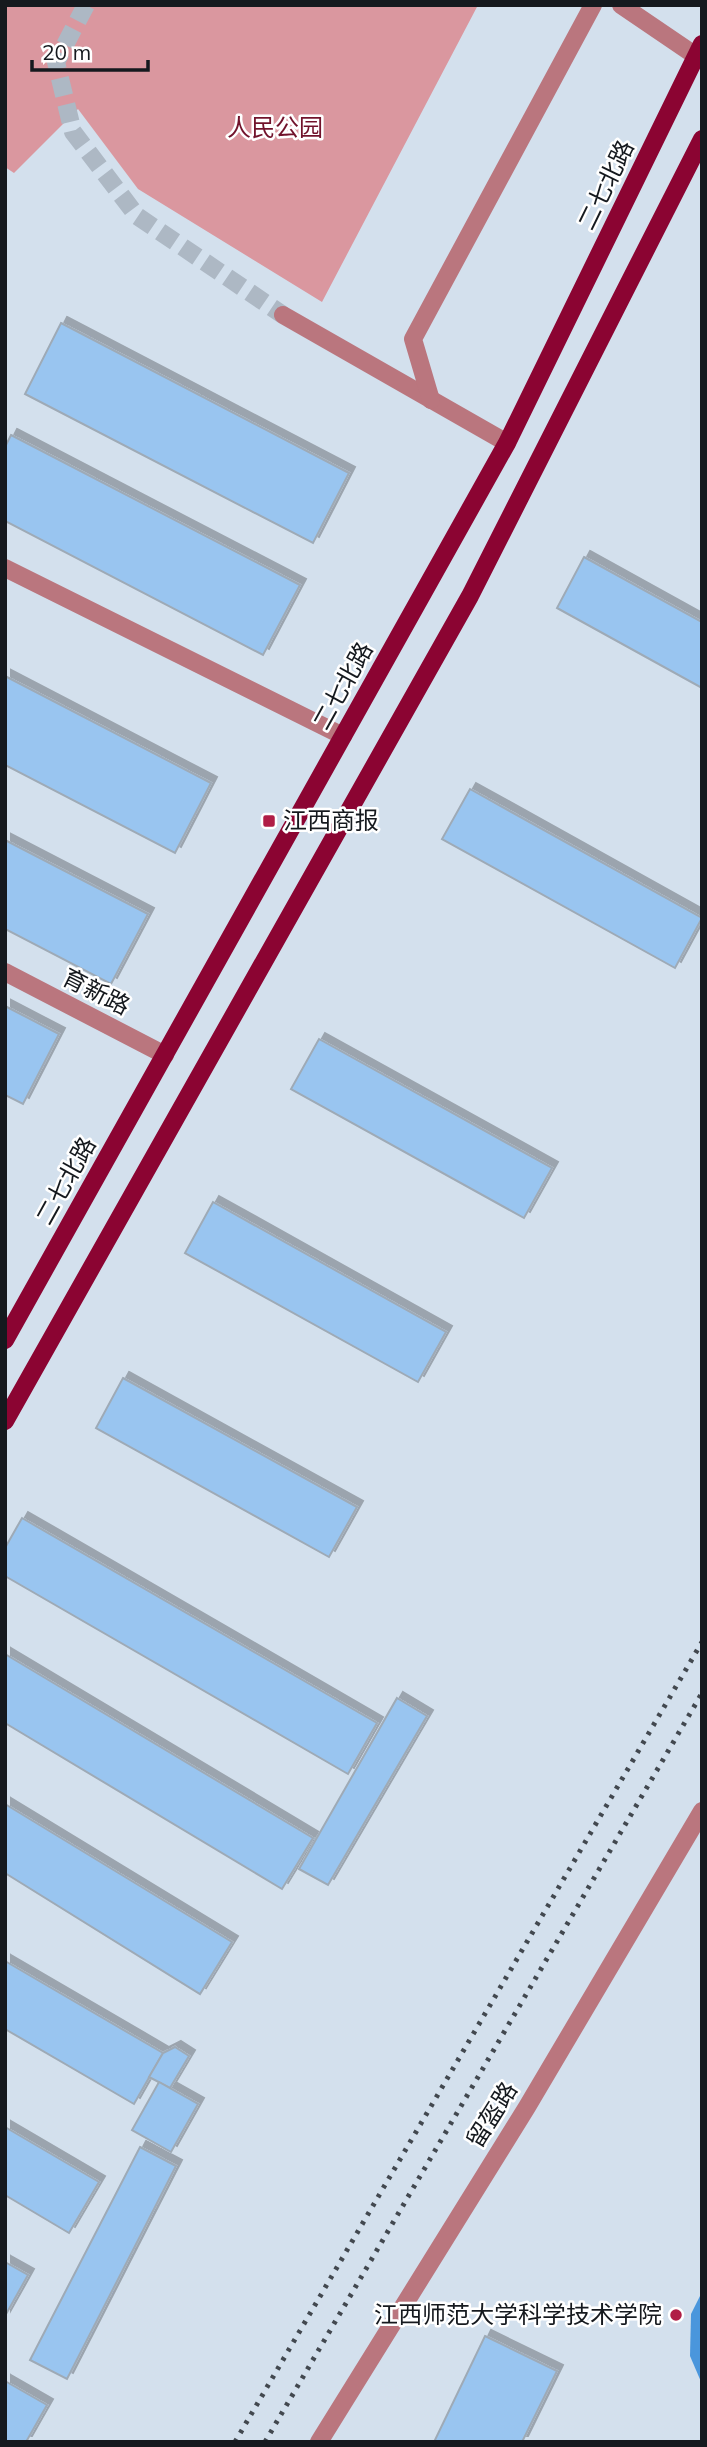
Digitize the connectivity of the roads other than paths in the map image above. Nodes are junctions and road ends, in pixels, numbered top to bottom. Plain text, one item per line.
1 (593, 5) edge
2 (621, 5) edge
3 (699, 50) edge
4 (702, 139) edge
5 (283, 315) tunnel mouth
6 (431, 400) junction
7 (507, 443) junction
8 (5, 568) edge
9 (343, 736) junction
10 (5, 972) edge
11 (165, 1055) junction
12 (5, 1340) edge
13 (5, 1421) edge
14 (702, 1811) edge
15 (319, 2442) edge

1 - 6 street
2 - 3 street
3 - 7 main road, 二七北路
4 - 13 main road
5 - 6 street
6 - 7 street
7 - 9 main road, 二七北路
8 - 9 street
9 - 11 main road, 二七北路
10 - 11 street, 育新路
11 - 12 main road, 二七北路
14 - 15 street, 留盔路

